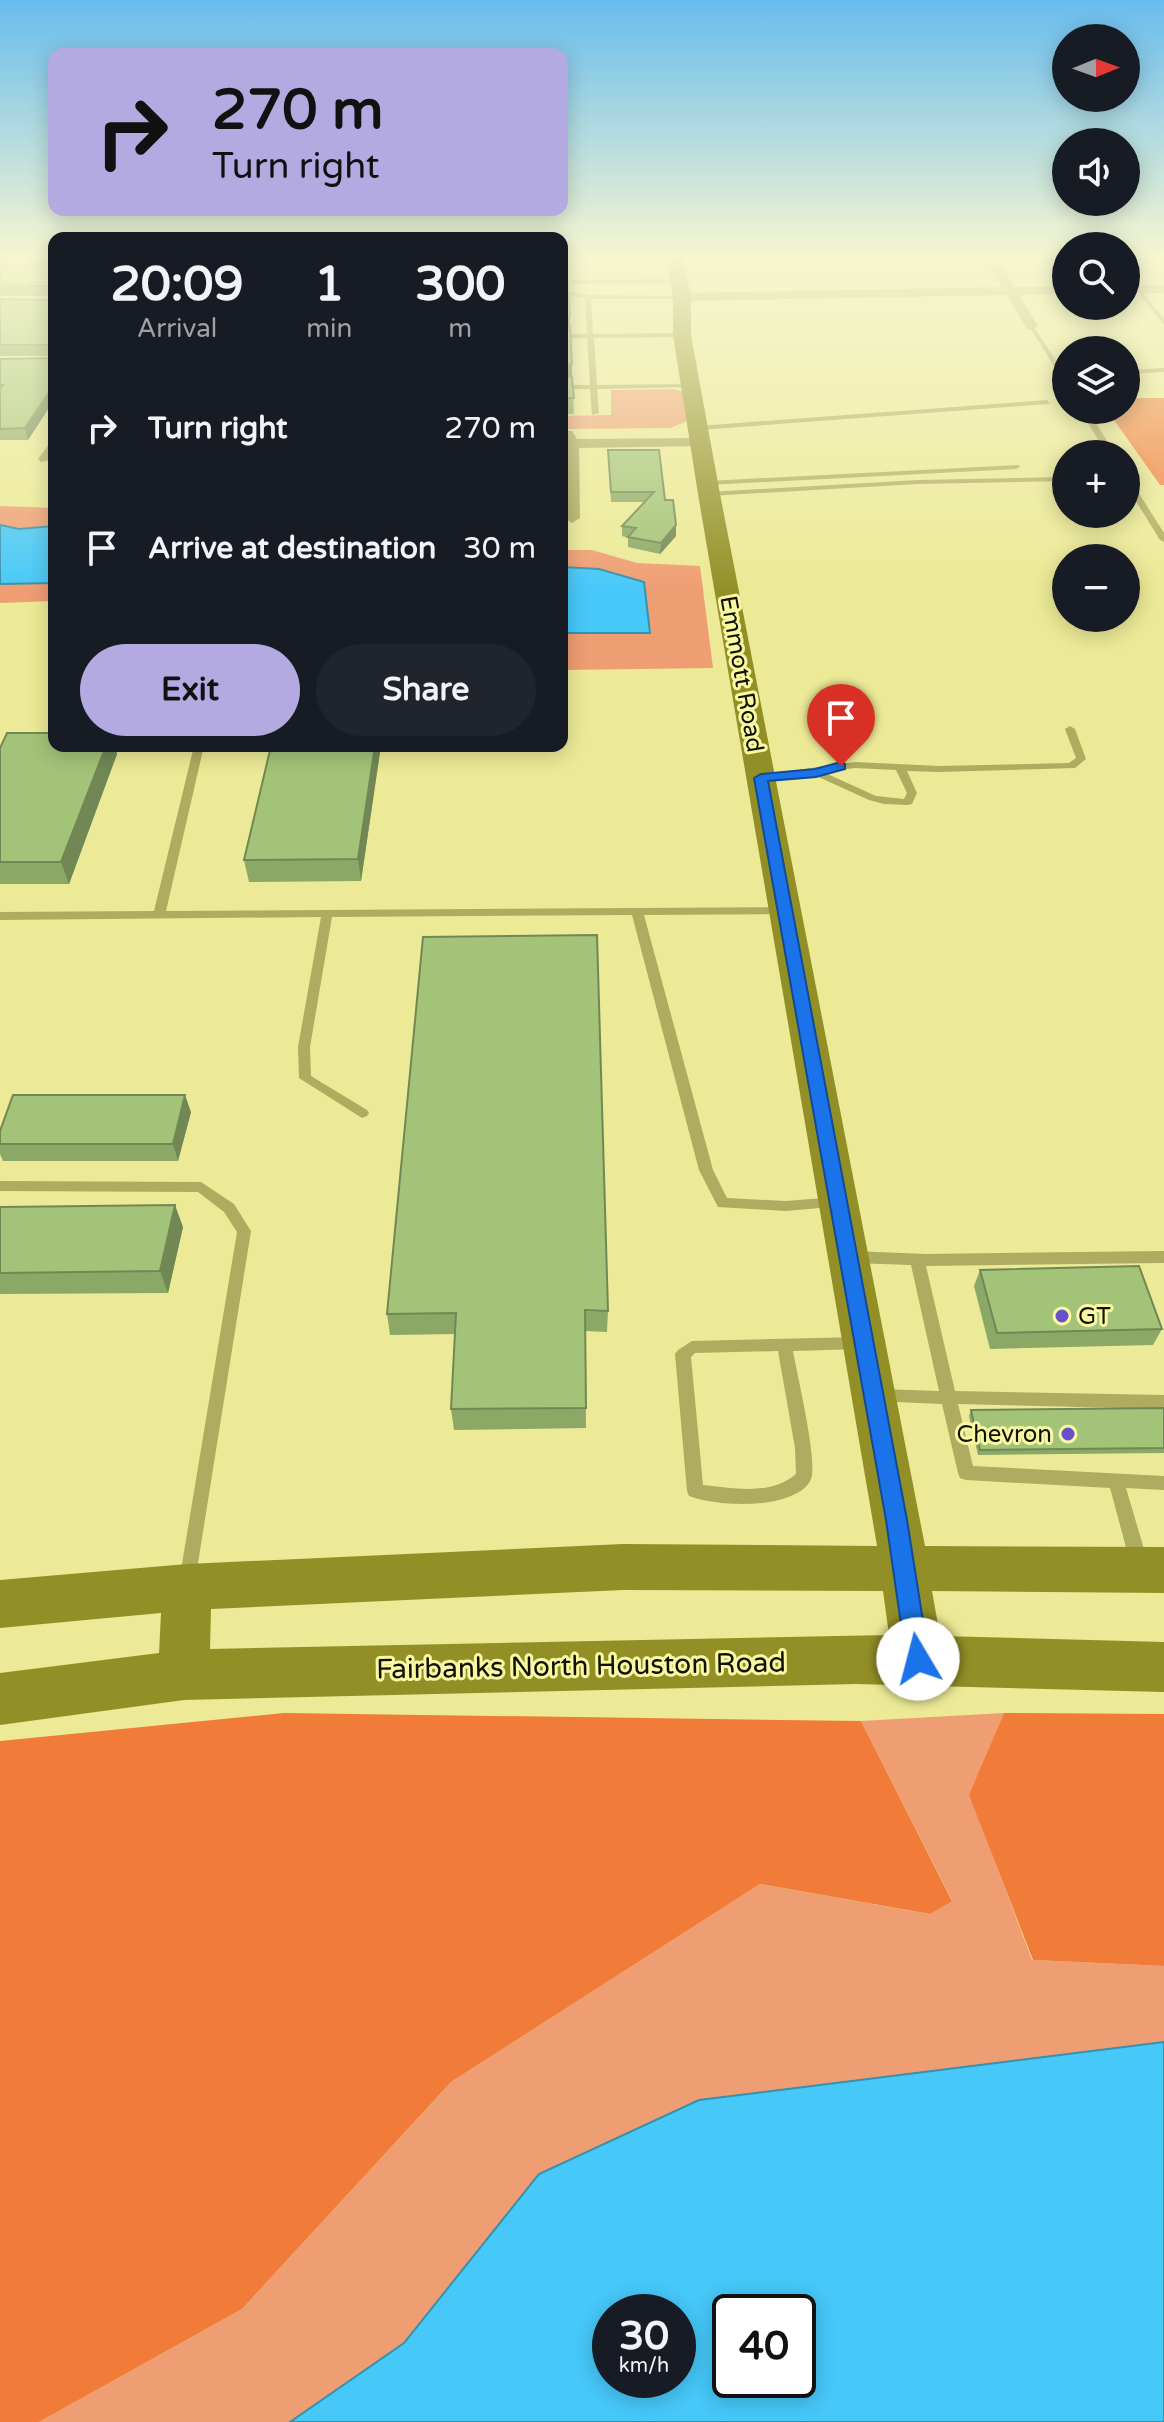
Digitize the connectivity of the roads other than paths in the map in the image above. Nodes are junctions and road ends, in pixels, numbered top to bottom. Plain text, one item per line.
1 (592, 367) edge
2 (688, 367) edge
3 (1164, 370) edge
4 (1140, 371) edge
5 (691, 386) junction
6 (568, 387) edge
7 (593, 387) junction
8 (1047, 402) dead end
9 (595, 413) dead end
10 (699, 434) junction
11 (568, 439) edge
12 (568, 465) edge
13 (1016, 467) dead end
14 (1052, 479) edge
15 (708, 489) junction
16 (1140, 501) edge
17 (572, 518) dead end
18 (1164, 540) edge
19 (1070, 729) dead end
20 (198, 752) edge
21 (900, 767) junction
22 (816, 773) junction
23 (761, 778) junction
24 (785, 910) junction
25 (637, 911) junction
26 (327, 913) junction
27 (159, 915) junction
28 (0, 916) edge
29 (362, 1113) dead end
30 (0, 1186) edge
31 (839, 1202) junction
32 (849, 1257) junction
33 (1164, 1257) edge
34 (917, 1259) junction
35 (865, 1343) junction
36 (784, 1345) junction
37 (874, 1396) junction
38 (948, 1396) junction
39 (1164, 1402) edge
40 (1116, 1481) junction
41 (1164, 1483) edge
42 (905, 1570) junction
43 (1152, 1570) edge
44 (187, 1587) junction
45 (0, 1604) edge
46 (918, 1659) junction
47 (1164, 1667) edge
48 (184, 1675) junction
49 (0, 1699) edge

1 - 7 lane
2 - 5 street, Emmott Road
3 - 4 lane
5 - 7 lane
5 - 10 street, Emmott Road
6 - 7 lane
7 - 9 lane
8 - 10 lane
10 - 11 street
10 - 15 street, Emmott Road
12 - 17 street
13 - 15 lane
14 - 15 lane
15 - 23 street, Emmott Road
16 - 18 lane
19 - 21 lane
20 - 27 lane
21 - 22 lane
21 - 22 lane
22 - 23 lane
23 - 24 street, Emmott Road
24 - 25 lane
24 - 31 street, Emmott Road
25 - 26 lane
25 - 31 lane
26 - 27 lane
26 - 29 lane
27 - 28 lane
30 - 44 lane
31 - 32 street, Emmott Road
32 - 34 lane
32 - 35 street, Emmott Road
33 - 34 lane
34 - 38 lane
35 - 36 lane
35 - 37 street, Emmott Road
36 - 36 lane
37 - 38 lane
37 - 42 street, Emmott Road
38 - 39 lane
38 - 40 lane
40 - 41 lane
40 - 43 lane
42 - 43 street
42 - 44 street
42 - 46 street, Emmott Road
44 - 45 street
44 - 48 street
46 - 47 street, Fairbanks North Houston Road
46 - 48 street, Fairbanks North Houston Road
48 - 49 street, Fairbanks North Houston Road

